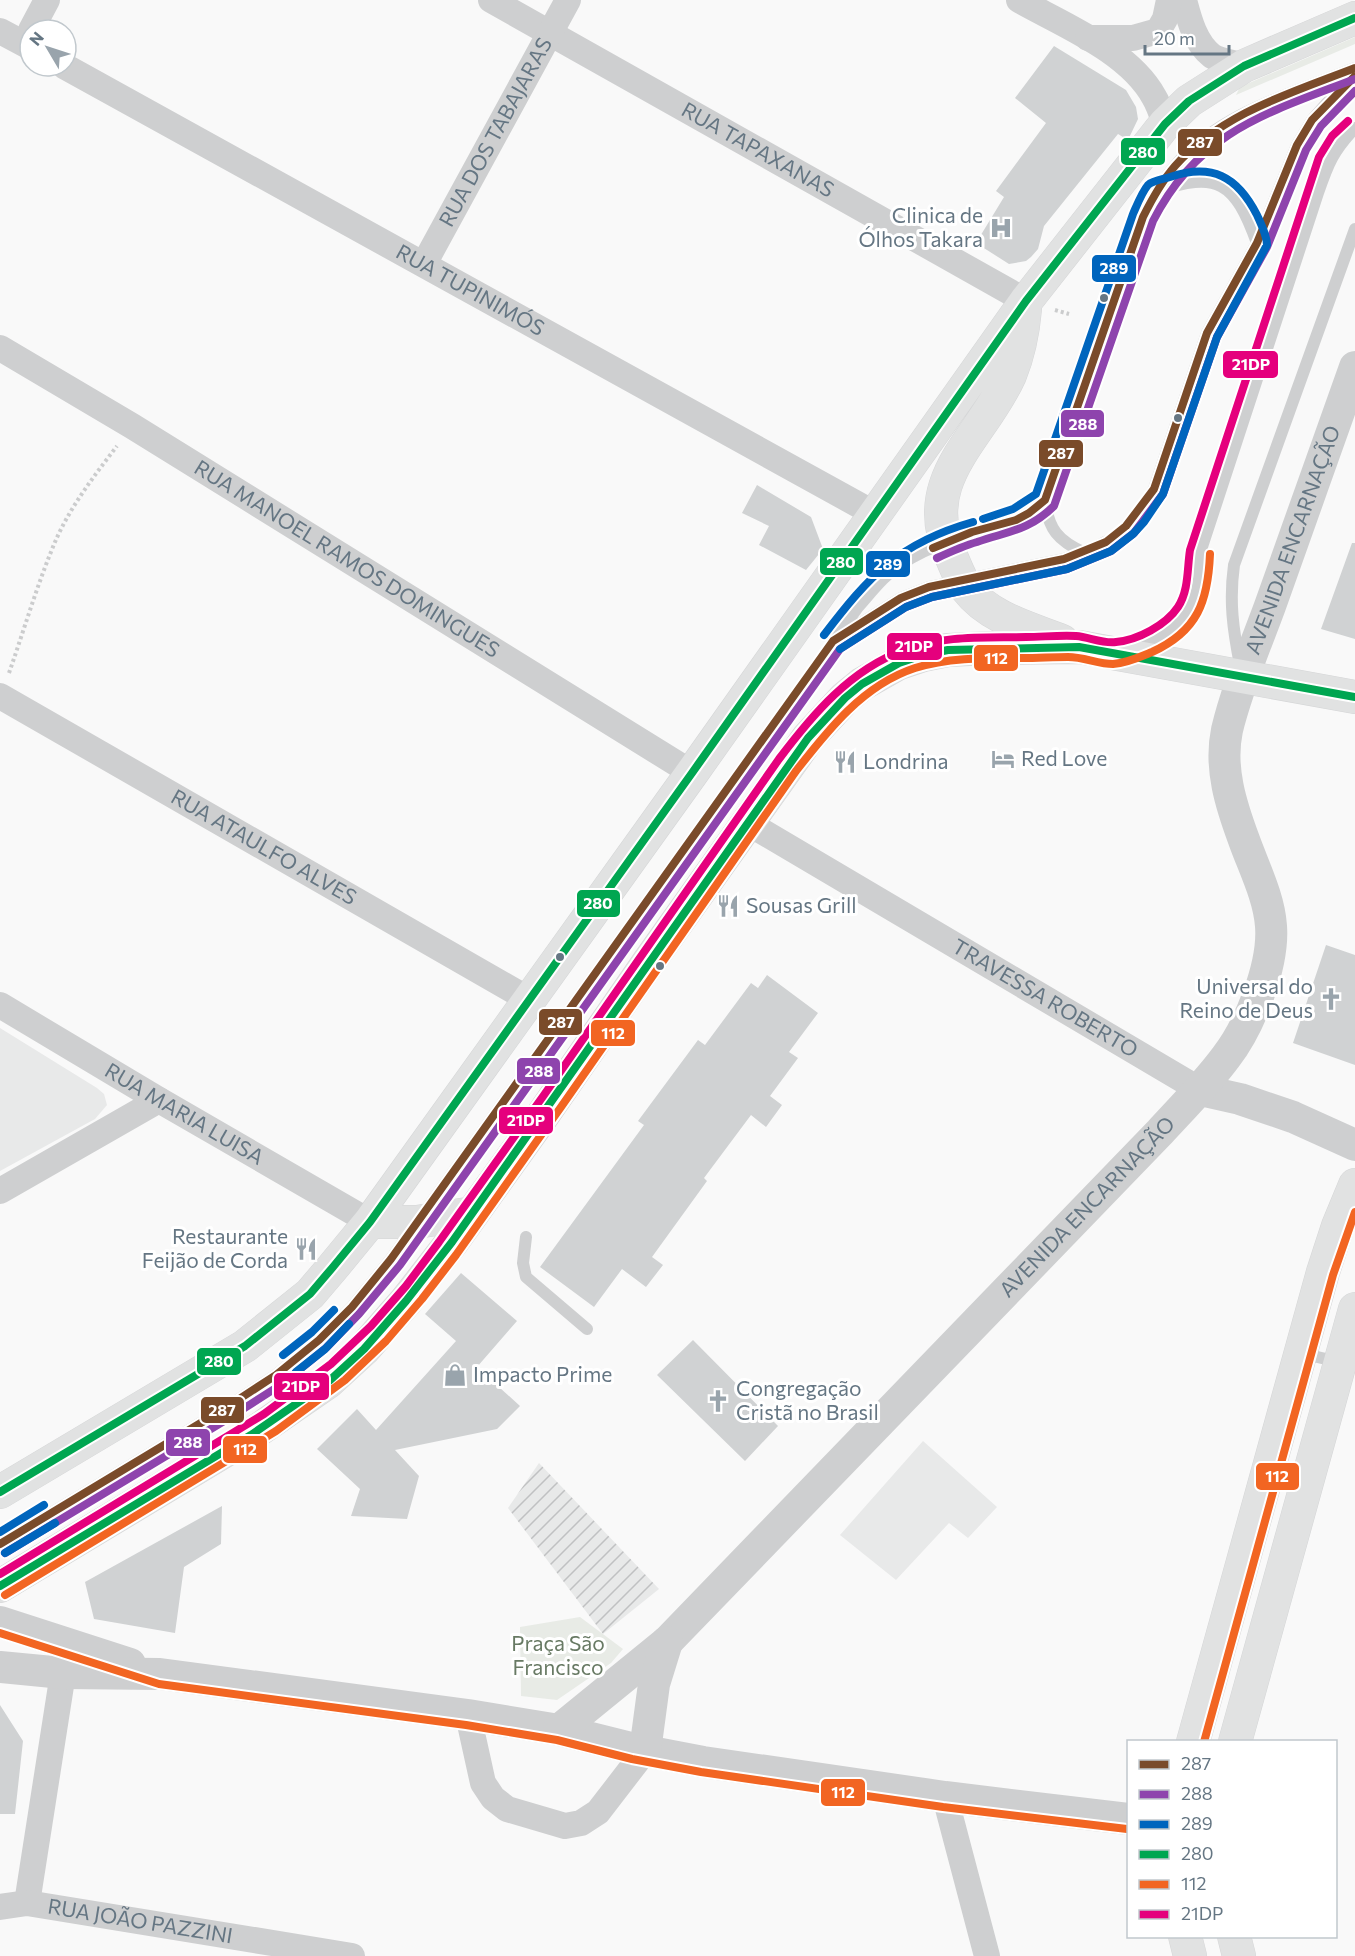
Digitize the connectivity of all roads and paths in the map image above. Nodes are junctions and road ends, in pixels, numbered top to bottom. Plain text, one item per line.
1 (47, 0) edge
2 (491, 0) edge
3 (568, 0) edge
4 (1019, 0) edge
5 (1169, 0) edge
6 (1184, 0) edge
7 (38, 18) edge
8 (1355, 18) edge
9 (0, 31) edge
10 (549, 34) junction
11 (18, 35) edge
12 (1088, 39) junction
13 (1244, 66) junction
14 (1355, 68) edge
15 (78, 74) edge
16 (1355, 76) edge
17 (1165, 123) junction
18 (1355, 128) edge
19 (1156, 192) junction
20 (1355, 229) edge
21 (1257, 243) junction
22 (424, 264) junction
23 (1026, 301) junction
24 (0, 348) edge
25 (1355, 367) edge
26 (132, 426) junction
27 (1045, 500) junction
28 (875, 514) junction
29 (945, 542) junction
30 (1085, 552) junction
31 (962, 581) junction
32 (833, 641) junction
33 (1079, 647) junction
34 (1114, 654) junction
35 (1243, 678) junction
36 (0, 697) edge
37 (1355, 697) edge
38 (692, 773) junction
39 (748, 823) junction
40 (528, 999) junction
41 (0, 1005) edge
42 (1200, 1090) junction
43 (159, 1100) junction
44 (1355, 1145) edge
45 (1355, 1185) edge
46 (0, 1191) edge
47 (473, 1213) junction
48 (370, 1222) junction
49 (417, 1222) junction
50 (526, 1237) dead end
51 (1355, 1309) edge
52 (587, 1329) dead end
53 (1300, 1353) junction
54 (1348, 1363) edge
55 (0, 1492) edge
56 (0, 1544) edge
57 (0, 1586) edge
58 (0, 1622) edge
59 (667, 1642) junction
60 (0, 1667) edge
61 (63, 1673) junction
62 (160, 1674) junction
63 (468, 1715) junction
64 (559, 1731) junction
65 (1194, 1740) edge
66 (1236, 1740) edge
67 (645, 1751) junction
68 (945, 1797) junction
69 (1127, 1819) edge
70 (27, 1903) junction
71 (0, 1907) edge
72 (1186, 1938) edge
73 (1234, 1938) edge
74 (352, 1956) edge
75 (987, 1956) edge
76 (1190, 1956) edge
77 (1239, 1956) edge

1 - 7 street
2 - 10 street, RUA TAPAXANAS
3 - 10 street, RUA DOS TABAJARAS
4 - 12 street
5 - 12 street
6 - 13 street
8 - 13 main road
9 - 11 street
10 - 22 street, RUA DOS TABAJARAS
10 - 23 street, RUA TAPAXANAS
12 - 17 street
13 - 17 main road
14 - 19 lane
15 - 22 street, RUA TUPINIMÓS
16 - 21 lane
17 - 23 main road
18 - 34 lane
19 - 21 lane
19 - 27 lane
20 - 35 lane, AVENIDA ENCARNAÇÃO
21 - 30 lane
22 - 28 street, RUA TUPINIMÓS
23 - 28 main road
23 - 29 main road
24 - 26 street, RUA MANOEL RAMOS DOMINGUES
25 - 35 street, AVENIDA ENCARNAÇÃO
26 - 36 path
26 - 38 street, RUA MANOEL RAMOS DOMINGUES
27 - 29 lane
27 - 30 lane
28 - 38 main road
29 - 31 main road
29 - 32 lane
30 - 31 lane
31 - 32 lane
31 - 33 main road
32 - 49 lane
33 - 34 main road
33 - 39 main road
34 - 35 main road
35 - 37 main road
35 - 42 street, AVENIDA ENCARNAÇÃO
36 - 40 street, RUA ATAULFO ALVES
38 - 40 main road
39 - 42 street, TRAVESSA ROBERTO
39 - 47 main road
40 - 48 main road
41 - 43 street, RUA MARIA LUISA
42 - 44 street, TRAVESSA ROBERTO
42 - 59 street, AVENIDA ENCARNAÇÃO
43 - 46 street
43 - 48 street, RUA MARIA LUISA
45 - 53 main road
47 - 49 main road
47 - 57 main road
48 - 49 main road
48 - 55 main road
49 - 56 lane
50 - 52 lane
51 - 54 main road
53 - 54 lane
53 - 65 main road
54 - 66 main road
58 - 62 street
59 - 64 street, AVENIDA ENCARNAÇÃO
59 - 67 street, AVENIDA ENCARNAÇÃO
60 - 61 street
61 - 62 street
61 - 70 street
62 - 63 street
63 - 64 street
63 - 67 street, AVENIDA ENCARNAÇÃO
64 - 67 street
67 - 68 street
68 - 69 street
68 - 75 street
70 - 71 street, RUA JOÃO PAZZINI
70 - 74 street, RUA JOÃO PAZZINI
72 - 76 main road
73 - 77 main road

